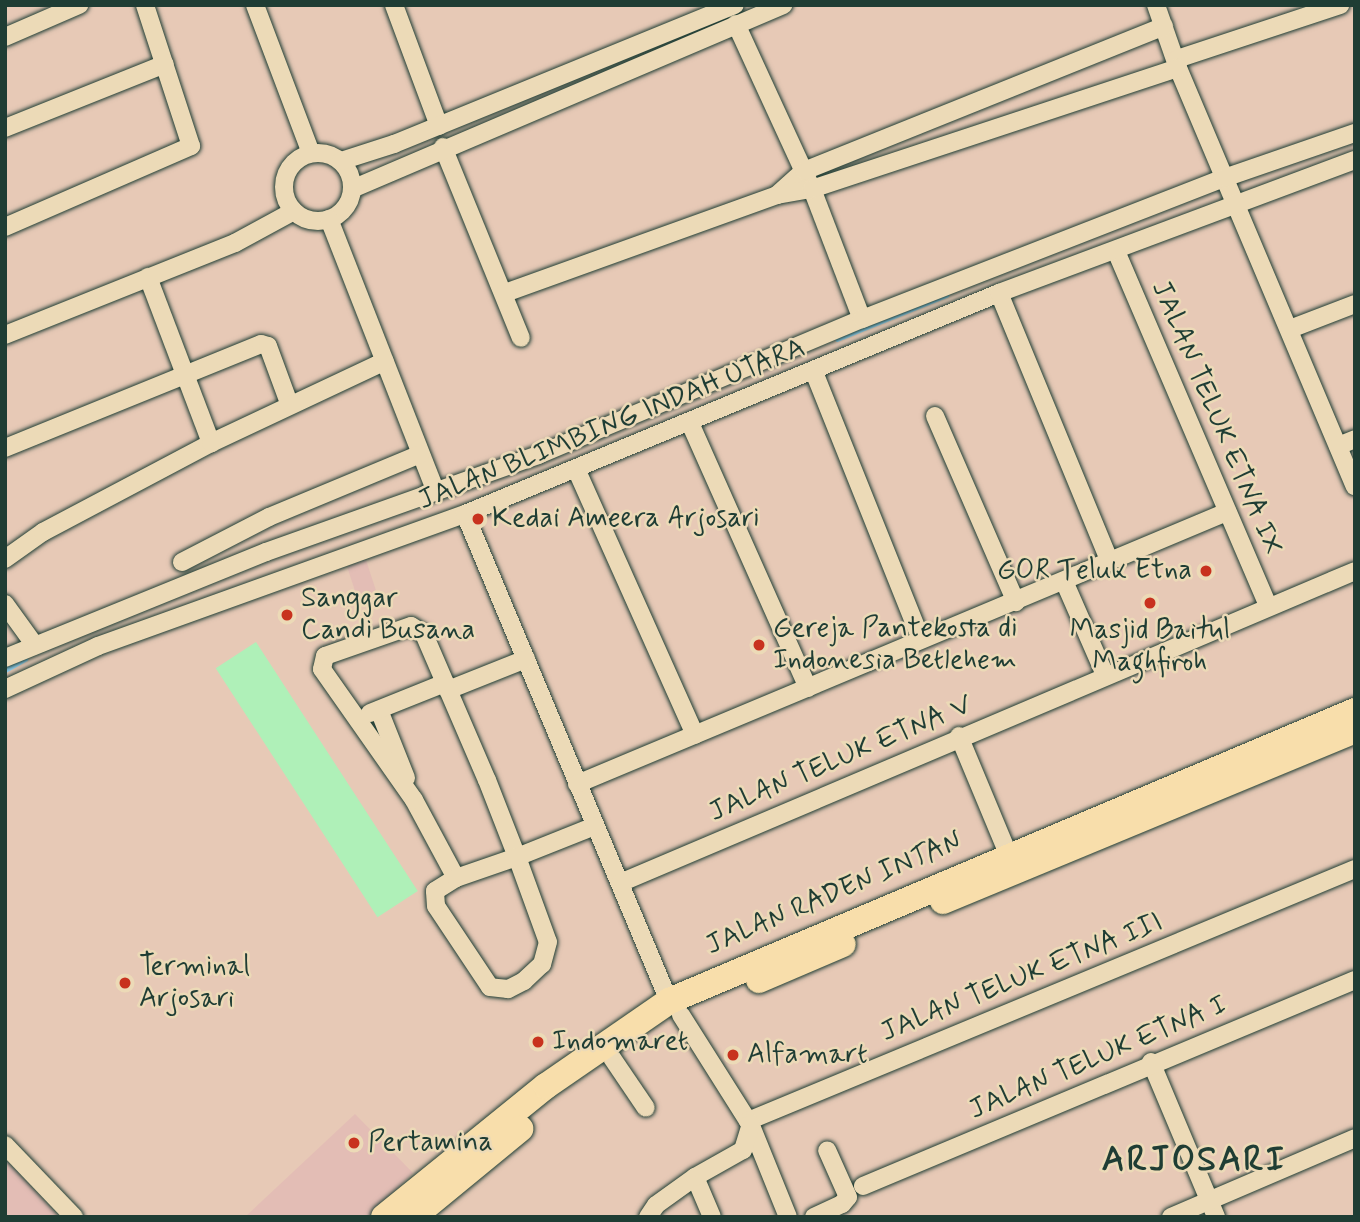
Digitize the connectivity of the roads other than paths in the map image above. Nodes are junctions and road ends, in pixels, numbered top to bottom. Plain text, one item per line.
1 (79, 5) edge
2 (145, 5) edge
3 (255, 5) edge
4 (394, 5) edge
5 (735, 5) edge
6 (783, 5) edge
7 (1156, 5) edge
8 (1340, 5) edge
9 (736, 24) junction
10 (1164, 26) junction
11 (5, 37) edge
12 (165, 64) junction
13 (1178, 64) junction
14 (439, 125) junction
15 (5, 128) edge
16 (1355, 133) edge
17 (443, 147) junction
18 (311, 153) junction
19 (1355, 160) edge
20 (341, 161) junction
21 (804, 171) junction
22 (1224, 178) junction
23 (813, 188) junction
24 (352, 189) junction
25 (777, 195) junction
26 (1237, 207) junction
27 (293, 211) junction
28 (330, 219) junction
29 (5, 227) edge
30 (1116, 251) junction
31 (148, 277) junction
32 (505, 293) junction
33 (999, 293) junction
34 (1355, 303) edge
35 (862, 319) junction
36 (1290, 329) junction
37 (6, 333) edge
38 (521, 338) dead end
39 (385, 361) junction
40 (814, 372) junction
41 (185, 373) junction
42 (289, 403) junction
43 (935, 416) dead end
44 (690, 423) junction
45 (1347, 442) edge
46 (211, 443) junction
47 (5, 448) edge
48 (420, 454) junction
49 (577, 471) junction
50 (1355, 486) edge
51 (436, 492) junction
52 (1227, 512) junction
53 (465, 514) junction
54 (43, 531) junction
55 (5, 544) edge
56 (5, 559) edge
57 (182, 562) dead end
58 (1110, 562) junction
59 (1355, 571) edge
60 (1064, 581) junction
61 (1016, 602) junction
62 (5, 604) edge
63 (1268, 606) junction
64 (921, 639) junction
65 (33, 645) junction
66 (5, 658) edge
67 (526, 659) junction
68 (1105, 675) junction
69 (447, 687) junction
70 (808, 688) junction
71 (5, 689) edge
72 (379, 710) junction
73 (1355, 711) edge
74 (357, 718) junction
75 (1355, 730) edge
76 (695, 735) junction
77 (959, 736) junction
78 (577, 784) junction
79 (414, 800) junction
80 (595, 826) junction
81 (1009, 854) junction
82 (517, 857) junction
83 (1355, 869) edge
84 (456, 878) junction
85 (620, 883) junction
86 (1354, 982) edge
87 (675, 1008) junction
88 (612, 1058) junction
89 (1151, 1062) junction
90 (646, 1108) dead end
91 (750, 1123) junction
92 (1355, 1138) edge
93 (5, 1145) edge
94 (827, 1150) dead end
95 (695, 1177) junction
96 (863, 1186) dead end
97 (1208, 1197) junction
98 (415, 1206) edge
99 (74, 1217) edge
100 (384, 1217) edge
101 (648, 1217) edge
102 (712, 1217) edge
103 (788, 1217) edge
104 (814, 1217) edge
105 (1171, 1217) edge
106 (1216, 1217) edge

1 - 11 street
2 - 12 street
3 - 18 street
4 - 14 street
5 - 14 street
6 - 9 street
7 - 10 street
8 - 13 street
9 - 17 street
9 - 21 street
10 - 13 street
10 - 21 street
12 - 15 street
12 - 29 street
13 - 22 street
13 - 23 street
14 - 20 street
16 - 22 street, JALAN BLIMBING INDAH UTARA
17 - 24 street
17 - 32 street
18 - 20 street
18 - 27 street
19 - 26 street, JALAN BLIMBING INDAH UTARA
20 - 24 street
21 - 23 street
21 - 25 street
22 - 26 street
22 - 35 street, JALAN BLIMBING INDAH UTARA
23 - 25 street
23 - 35 street
24 - 28 street
25 - 32 street
26 - 30 street, JALAN BLIMBING INDAH UTARA
26 - 36 street
27 - 28 street
27 - 31 street
28 - 39 street
30 - 33 street, JALAN BLIMBING INDAH UTARA
30 - 52 street, JALAN TELUK ETNA IX
31 - 37 street
31 - 41 street
32 - 38 street
33 - 40 street, JALAN BLIMBING INDAH UTARA
33 - 58 street
34 - 36 street
35 - 51 street, JALAN BLIMBING INDAH UTARA
36 - 45 street
39 - 42 street
39 - 48 street
40 - 44 street, JALAN BLIMBING INDAH UTARA
40 - 64 street
41 - 42 street
41 - 46 street
41 - 47 street
42 - 46 street
43 - 61 street
44 - 49 street, JALAN BLIMBING INDAH UTARA
44 - 70 street
45 - 50 street
46 - 54 street
48 - 51 street
48 - 57 street
49 - 53 street, JALAN BLIMBING INDAH UTARA
49 - 76 street
51 - 65 street, JALAN BLIMBING INDAH UTARA
52 - 58 street
52 - 63 street, JALAN TELUK ETNA IX
53 - 67 street
53 - 71 street, JALAN BLIMBING INDAH UTARA
54 - 55 street
54 - 56 street
58 - 60 street
59 - 63 street, JALAN TELUK ETNA V
60 - 61 street
60 - 68 street
61 - 64 street
62 - 65 street
63 - 68 street, JALAN TELUK ETNA V
64 - 70 street
65 - 66 street, JALAN BLIMBING INDAH UTARA
67 - 69 street
67 - 78 street
68 - 77 street, JALAN TELUK ETNA V
69 - 72 street
69 - 74 street
69 - 82 street
70 - 76 street
72 - 74 street
72 - 79 street
73 - 81 highway, JALAN RADEN INTAN
74 - 79 street
75 - 87 highway, JALAN RADEN INTAN
76 - 78 street
77 - 81 street
77 - 85 street, JALAN TELUK ETNA V
78 - 80 street
79 - 84 street
80 - 82 street
80 - 85 street
81 - 87 highway, JALAN RADEN INTAN
82 - 84 street
82 - 84 street
83 - 91 street, JALAN TELUK ETNA III
85 - 87 street
86 - 89 street, JALAN TELUK ETNA I
87 - 88 highway, JALAN RADEN INTAN
87 - 91 street
87 - 98 highway, JALAN RADEN INTAN
88 - 90 street
88 - 98 highway, JALAN RADEN INTAN
89 - 96 street, JALAN TELUK ETNA I
89 - 97 street
91 - 95 street
91 - 103 street
92 - 97 street
93 - 99 street
94 - 104 street
95 - 101 street
95 - 102 street
97 - 105 street
97 - 106 street
98 - 100 highway, JALAN RADEN INTAN

